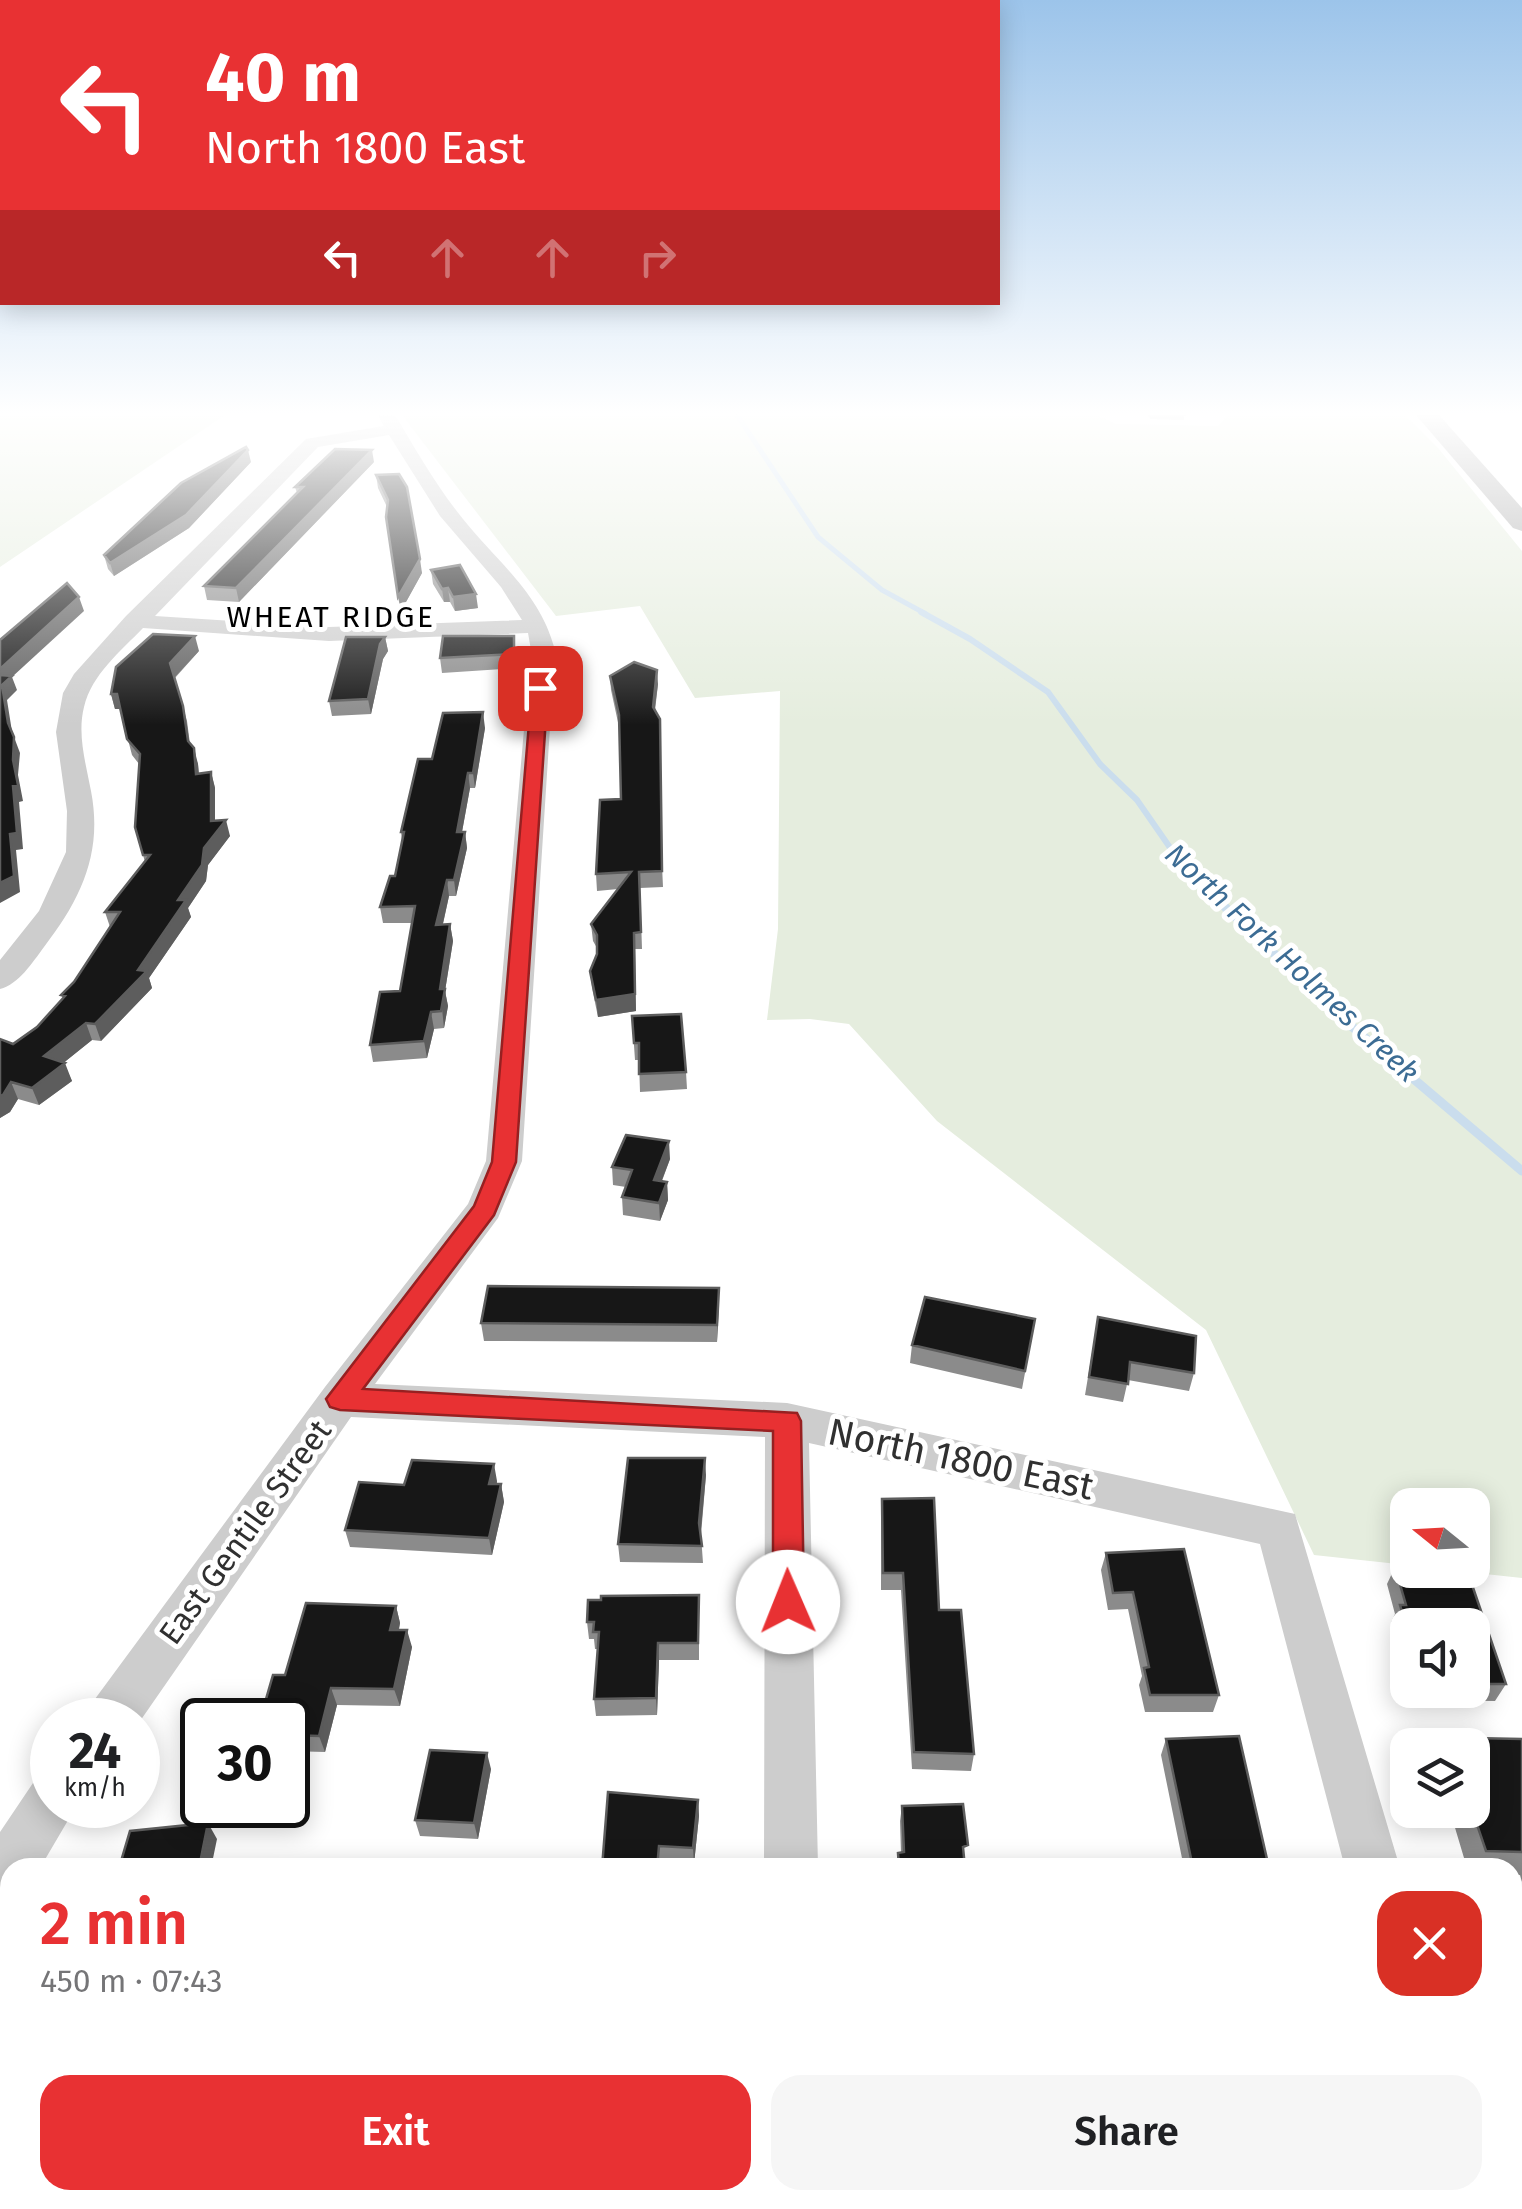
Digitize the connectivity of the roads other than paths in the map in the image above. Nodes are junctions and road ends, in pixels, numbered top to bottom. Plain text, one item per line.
1 (237, 518) edge
2 (453, 518) edge
3 (134, 621) junction
4 (539, 626) junction
5 (0, 980) edge
6 (340, 1399) junction
7 (787, 1421) junction
8 (126, 1698) edge
9 (35, 1828) edge
10 (15, 1858) edge
11 (790, 1858) edge
12 (1370, 1858) edge

1 - 3 street
2 - 4 street
3 - 4 street
3 - 5 street
4 - 6 street, East Gentile Street
6 - 7 street, North 1800 East
6 - 8 street, East Gentile Street
7 - 11 street
7 - 12 street, North 1800 East
9 - 10 street

